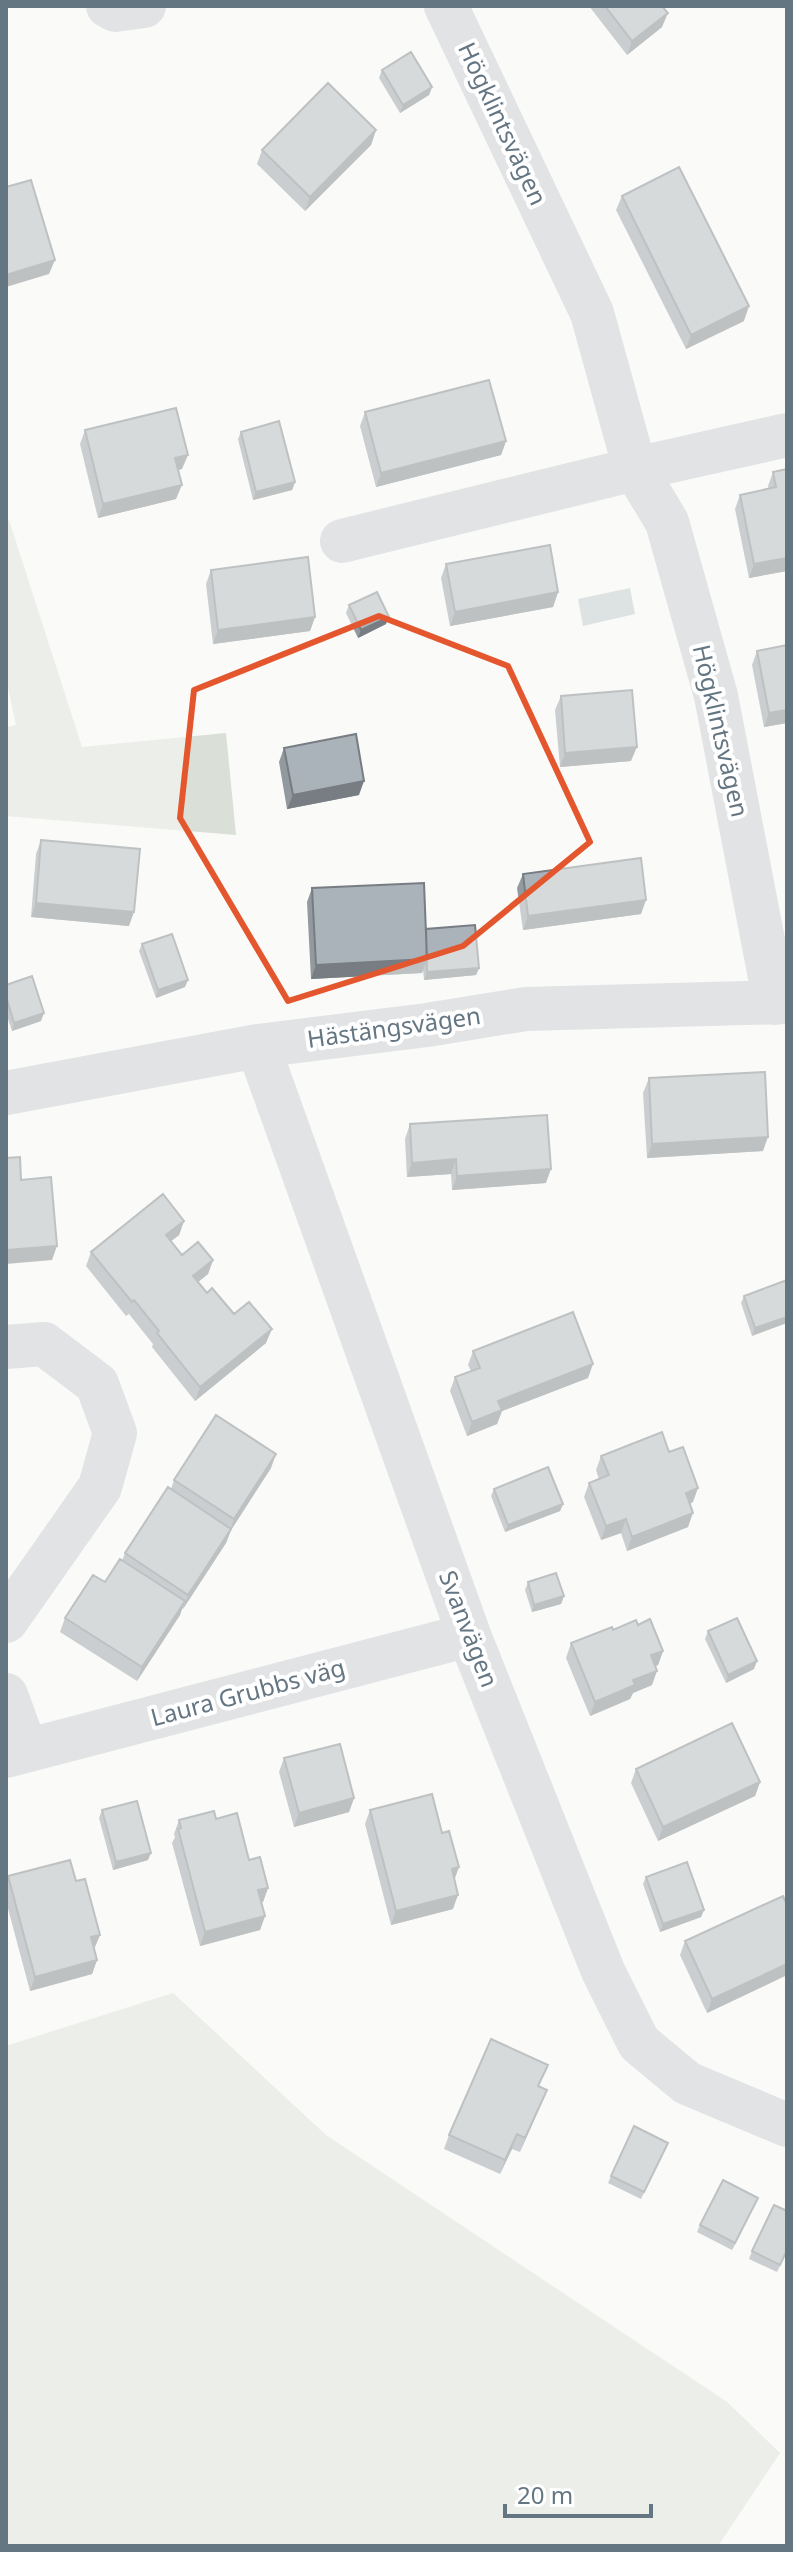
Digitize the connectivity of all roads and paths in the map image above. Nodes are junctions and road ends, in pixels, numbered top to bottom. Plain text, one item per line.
1 (108, 6) edge
2 (144, 6) edge
3 (446, 6) edge
4 (787, 435) edge
5 (635, 469) junction
6 (342, 541) dead end
7 (781, 1002) edge
8 (258, 1046) junction
9 (6, 1093) edge
10 (6, 1347) edge
11 (6, 1621) edge
12 (469, 1635) junction
13 (6, 1695) edge
14 (16, 1753) edge
15 (787, 2125) edge

1 - 2 street
3 - 5 street, Högklintsvägen
4 - 5 street
5 - 6 street
5 - 7 street, Högklintsvägen
7 - 8 street, Hästängsvägen
8 - 9 street, Hästängsvägen
8 - 12 street, Svanvägen
10 - 11 street
12 - 14 street, Laura Grubbs väg
12 - 15 street, Svanvägen
13 - 14 street, Laura Grubbs väg

